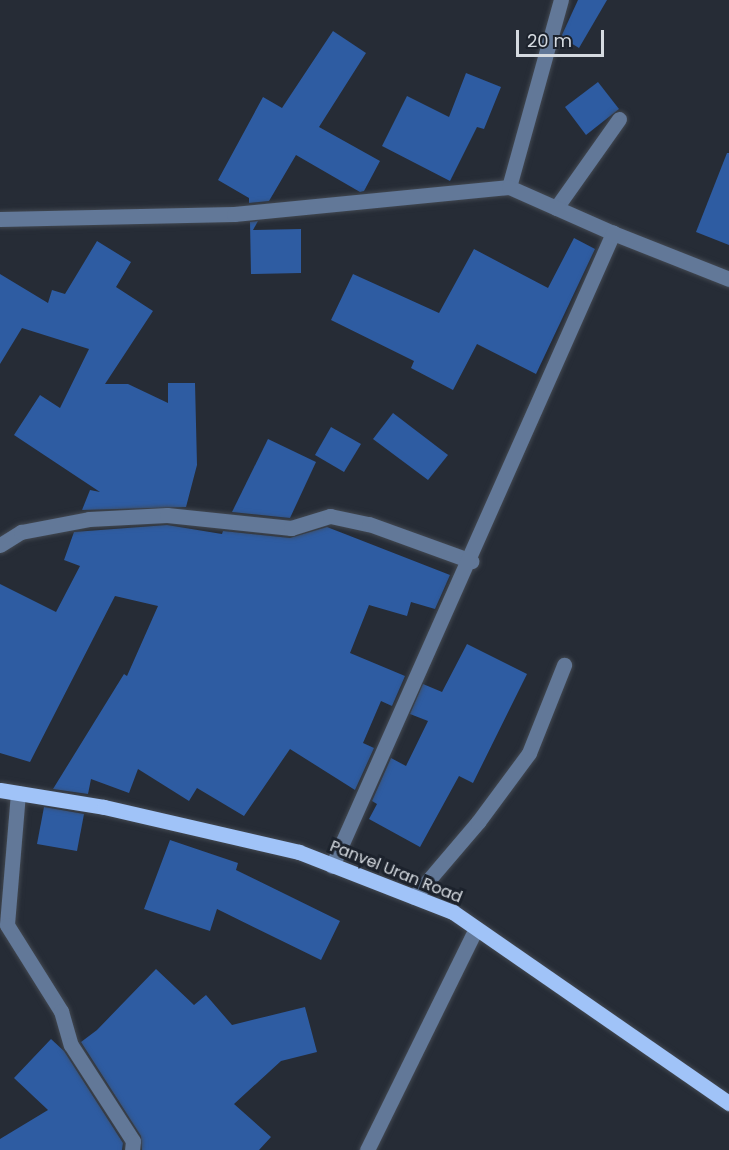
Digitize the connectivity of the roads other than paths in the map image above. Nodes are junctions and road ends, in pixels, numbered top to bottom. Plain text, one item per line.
1 (561, 0) edge
2 (619, 118) dead end
3 (509, 187) junction
4 (556, 208) junction
5 (0, 219) edge
6 (613, 233) junction
7 (729, 279) edge
8 (0, 545) edge
9 (471, 561) junction
10 (564, 665) dead end
11 (0, 790) edge
12 (18, 793) junction
13 (332, 866) junction
14 (414, 897) junction
15 (476, 928) junction
16 (729, 1103) edge
17 (132, 1150) edge
18 (367, 1150) edge

1 - 3 street
2 - 4 street
3 - 4 street
3 - 5 street
4 - 6 street
6 - 7 street
6 - 9 street
8 - 9 street
9 - 13 street
10 - 14 street
11 - 12 main road, Panvel Uran Road
12 - 13 main road, Panvel Uran Road
12 - 17 street
13 - 14 main road, Panvel Uran Road
14 - 15 main road, Panvel Uran Road
15 - 16 main road, Panvel Uran Road
15 - 18 street

